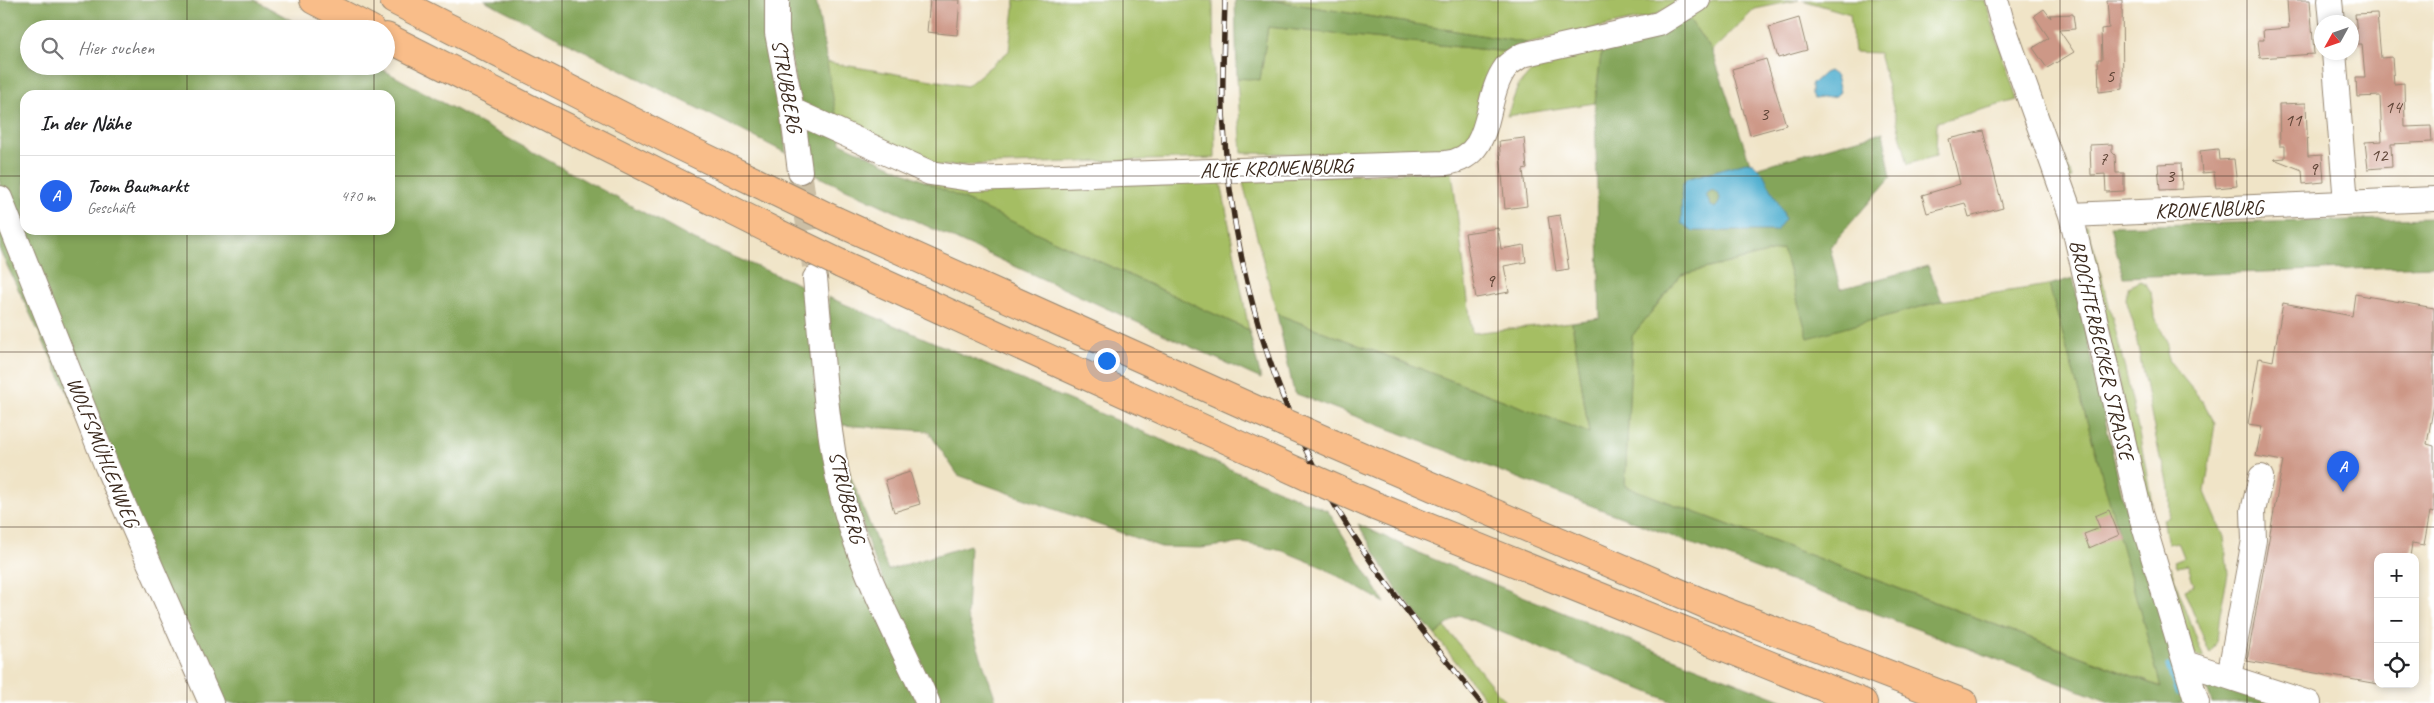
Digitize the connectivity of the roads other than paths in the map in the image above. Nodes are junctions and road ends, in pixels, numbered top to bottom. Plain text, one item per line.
1 (314, 0) edge
2 (394, 0) edge
3 (777, 0) edge
4 (1698, 0) edge
5 (1996, 0) edge
6 (2330, 0) edge
7 (2331, 15) edge
8 (353, 20) edge
9 (395, 42) edge
10 (2335, 60) edge
11 (792, 110) junction
12 (800, 171) tunnel mouth
13 (0, 198) edge
14 (2434, 199) edge
15 (2346, 203) junction
16 (2071, 215) junction
17 (815, 278) tunnel mouth
18 (2261, 477) dead end
19 (2185, 663) junction
20 (2229, 677) junction
21 (211, 703) edge
22 (928, 703) edge
23 (1863, 703) edge
24 (1964, 703) edge
25 (2197, 703) edge
26 (2309, 703) edge

1 - 8 highway
2 - 24 highway, bridge
3 - 11 street, STRUBBERG
4 - 11 street, ALTE KRONENBURG
5 - 16 street, BROCHTERBECKER STRASSE
6 - 7 street
9 - 23 highway, bridge
10 - 15 street
11 - 12 street, STRUBBERG
13 - 21 street, WOLFSMÜHLENWEG
14 - 15 street, KRONENBURG
15 - 16 street, KRONENBURG
16 - 19 street, BROCHTERBECKER STRASSE
17 - 22 street, STRUBBERG
18 - 20 street
19 - 20 street
19 - 25 street, BROCHTERBECKER STRASSE
20 - 26 street

